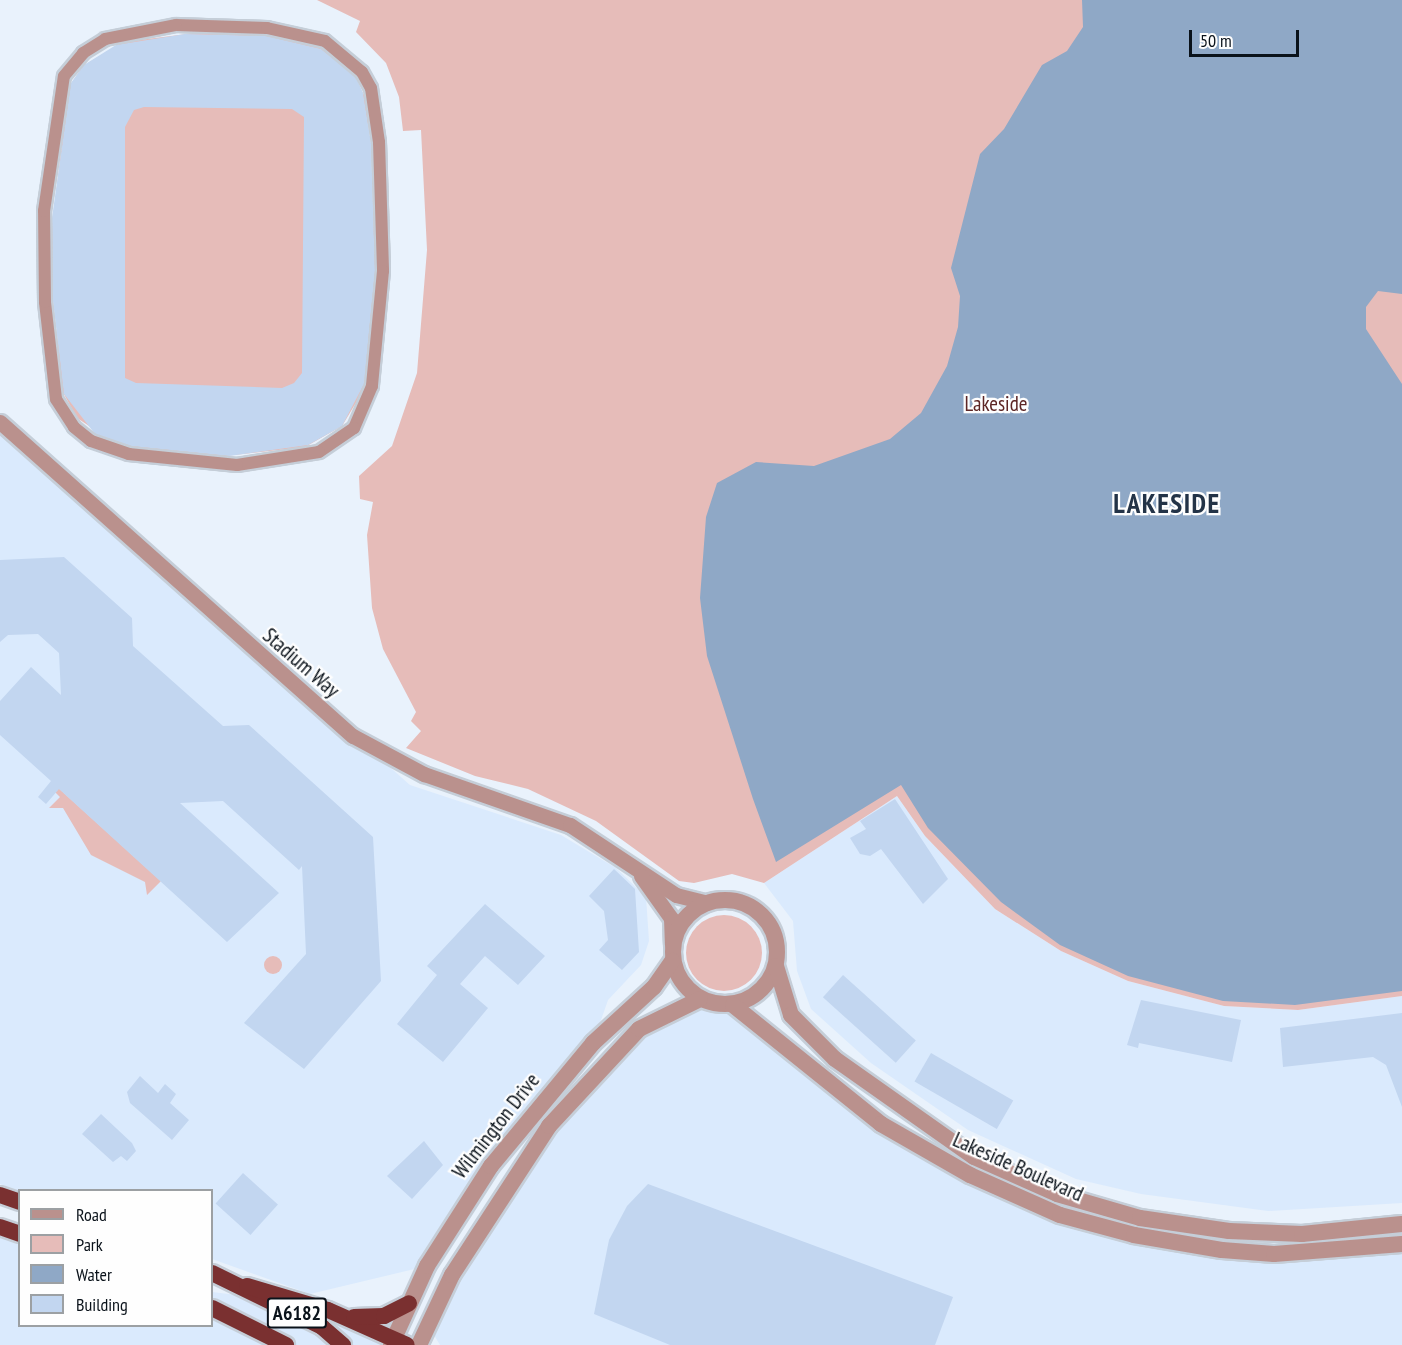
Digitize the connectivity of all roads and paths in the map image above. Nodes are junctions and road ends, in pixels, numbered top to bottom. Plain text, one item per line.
1 (377, 109) joint
2 (0, 422) edge
3 (625, 857) junction
4 (707, 903) junction
5 (672, 944) junction
6 (672, 962) junction
7 (776, 966) junction
8 (700, 999) junction
9 (733, 1005) junction
10 (0, 1195) edge
11 (18, 1201) edge
12 (1402, 1224) edge
13 (0, 1227) edge
14 (18, 1233) edge
15 (1402, 1244) edge
16 (213, 1273) edge
17 (247, 1286) junction
18 (409, 1303) junction
19 (213, 1309) edge
20 (336, 1313) junction
21 (397, 1343) edge
22 (285, 1345) edge
23 (343, 1345) edge
24 (419, 1345) edge

1 - 1 street
2 - 3 street, Stadium Way
3 - 4 street, Stadium Way
3 - 5 street, Stadium Way
4 - 5 street
4 - 7 street
5 - 6 street
6 - 8 street
6 - 18 street, Wilmington Drive
7 - 9 street
7 - 12 street, Lakeside Boulevard
8 - 9 street
8 - 24 street, Wilmington Drive
9 - 15 street, Lakeside Boulevard
10 - 11 highway
13 - 14 highway
16 - 17 highway, A6182
17 - 20 highway
17 - 23 highway, A6182
18 - 20 highway
18 - 21 street, Wilmington Drive
19 - 22 highway, A6182
20 - 21 highway

